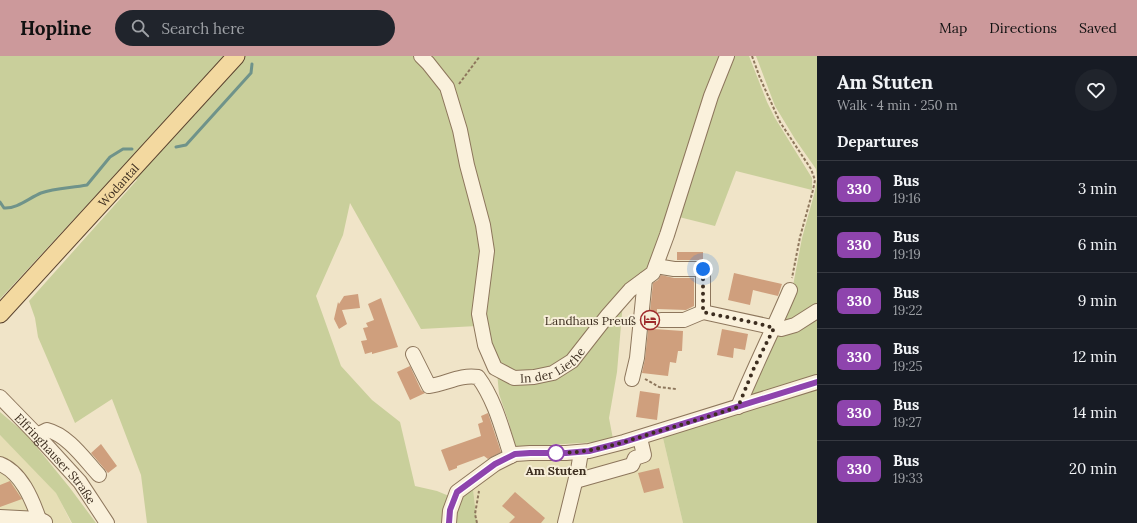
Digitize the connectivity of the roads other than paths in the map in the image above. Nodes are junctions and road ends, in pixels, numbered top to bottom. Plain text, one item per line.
1 (236, 56) edge
2 (421, 56) edge
3 (727, 56) edge
4 (656, 266) junction
5 (644, 279) junction
6 (790, 290) road end
7 (817, 311) edge
8 (703, 312) junction
9 (0, 314) edge
10 (661, 320) dead end
11 (774, 328) junction
12 (413, 354) dead end
13 (633, 375) road end
14 (817, 382) edge
15 (0, 397) edge
16 (738, 407) junction
17 (37, 435) junction
18 (640, 438) junction
19 (581, 452) junction
20 (511, 456) junction
21 (0, 464) edge
22 (99, 475) dead end
23 (576, 479) junction
24 (0, 517) edge
25 (43, 521) edge
26 (107, 523) edge
27 (449, 523) edge
28 (565, 523) edge

1 - 9 main road, Wodantal
2 - 5 street, In der Liethe
3 - 4 street, In der Liethe
4 - 5 street, In der Liethe
4 - 8 street
5 - 13 street
6 - 11 street
7 - 11 street
8 - 10 street
8 - 11 street
11 - 16 street
12 - 20 street
14 - 16 street
15 - 17 street, Elfringhauser Straße
16 - 18 street
17 - 22 street
17 - 26 street, Elfringhauser Straße
18 - 19 street
18 - 23 street
19 - 20 street
19 - 23 street
20 - 27 street
21 - 25 street
23 - 28 street
24 - 25 street

